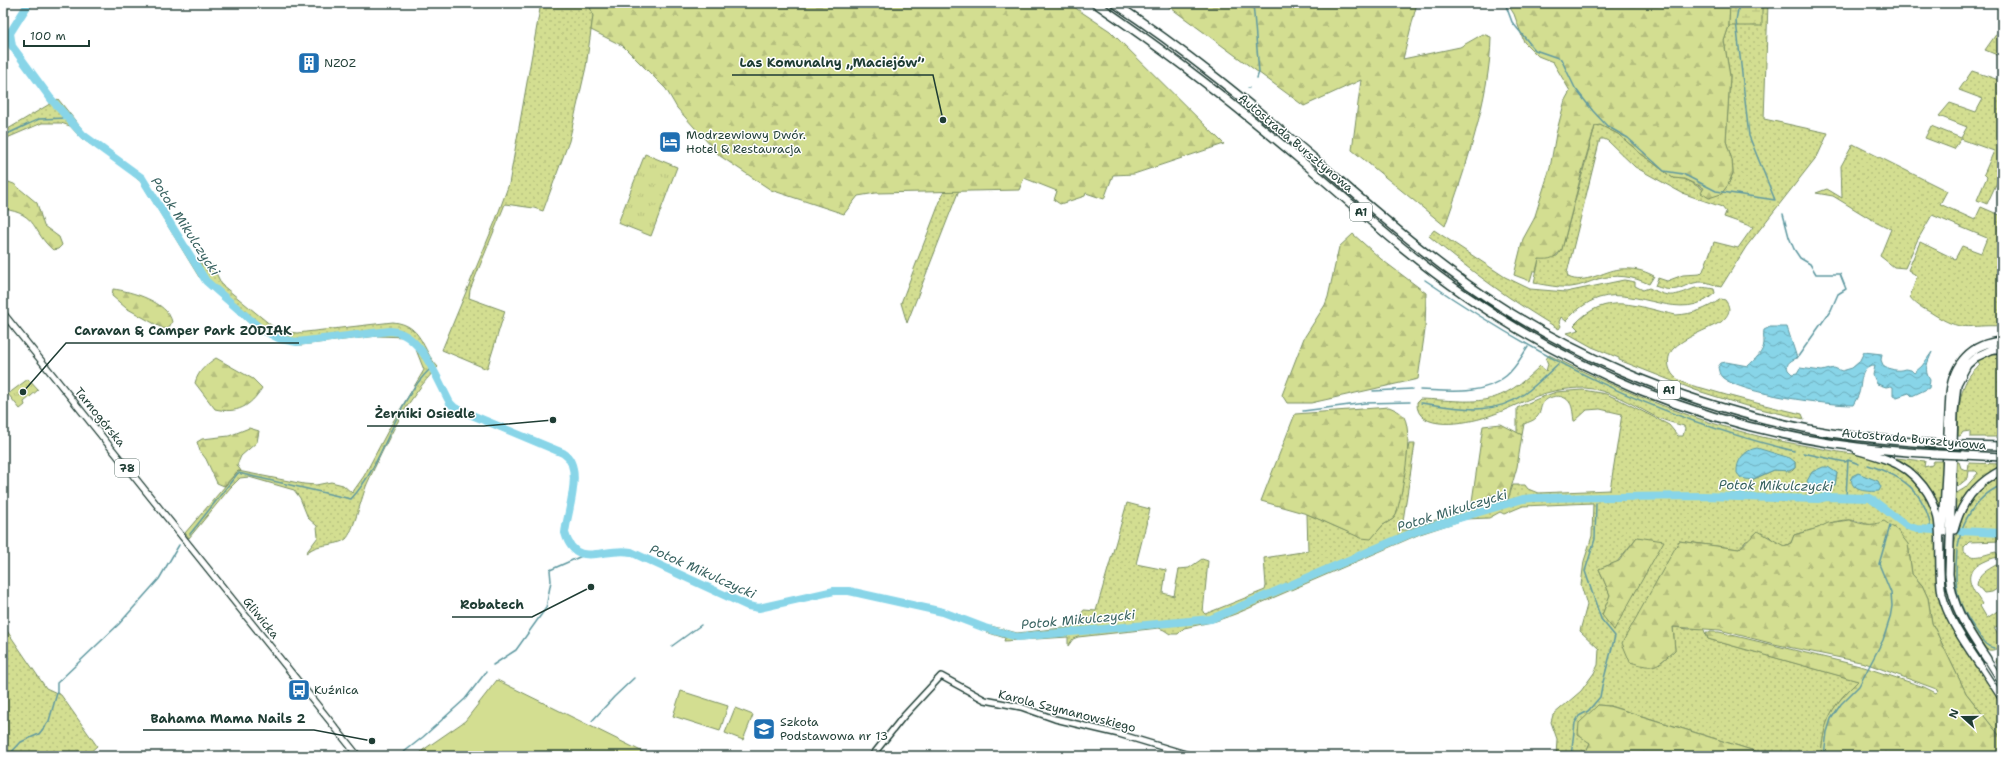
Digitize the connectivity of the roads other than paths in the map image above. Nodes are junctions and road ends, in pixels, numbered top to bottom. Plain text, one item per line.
1 (1095, 3) edge
2 (1114, 3) edge
3 (3, 314) edge
4 (2002, 341) edge
5 (2002, 349) edge
6 (2002, 441) edge
7 (1835, 444) junction
8 (1980, 445) junction
9 (2002, 446) edge
10 (2002, 457) edge
11 (2002, 470) edge
12 (1951, 542) junction
13 (195, 553) joint
14 (1940, 576) junction
15 (1987, 659) joint
16 (1979, 664) joint
17 (2002, 683) edge
18 (2002, 699) edge
19 (358, 756) edge
20 (872, 756) edge
21 (1192, 756) edge

1 - 7 highway, Autostrada Bursztynowa / A1
2 - 8 highway, Autostrada Bursztynowa / A1, bridge
3 - 13 main road, Tarnogórska / 78
4 - 14 highway
5 - 12 highway
6 - 8 highway
7 - 10 highway, Autostrada Bursztynowa / A1, bridge
7 - 14 highway
8 - 9 highway, Autostrada Bursztynowa / A1
11 - 12 highway
12 - 15 highway
13 - 19 main road, Gliwicka / 78
14 - 16 highway
15 - 17 main road
16 - 18 main road
20 - 21 street, Karola Szymanowskiego

